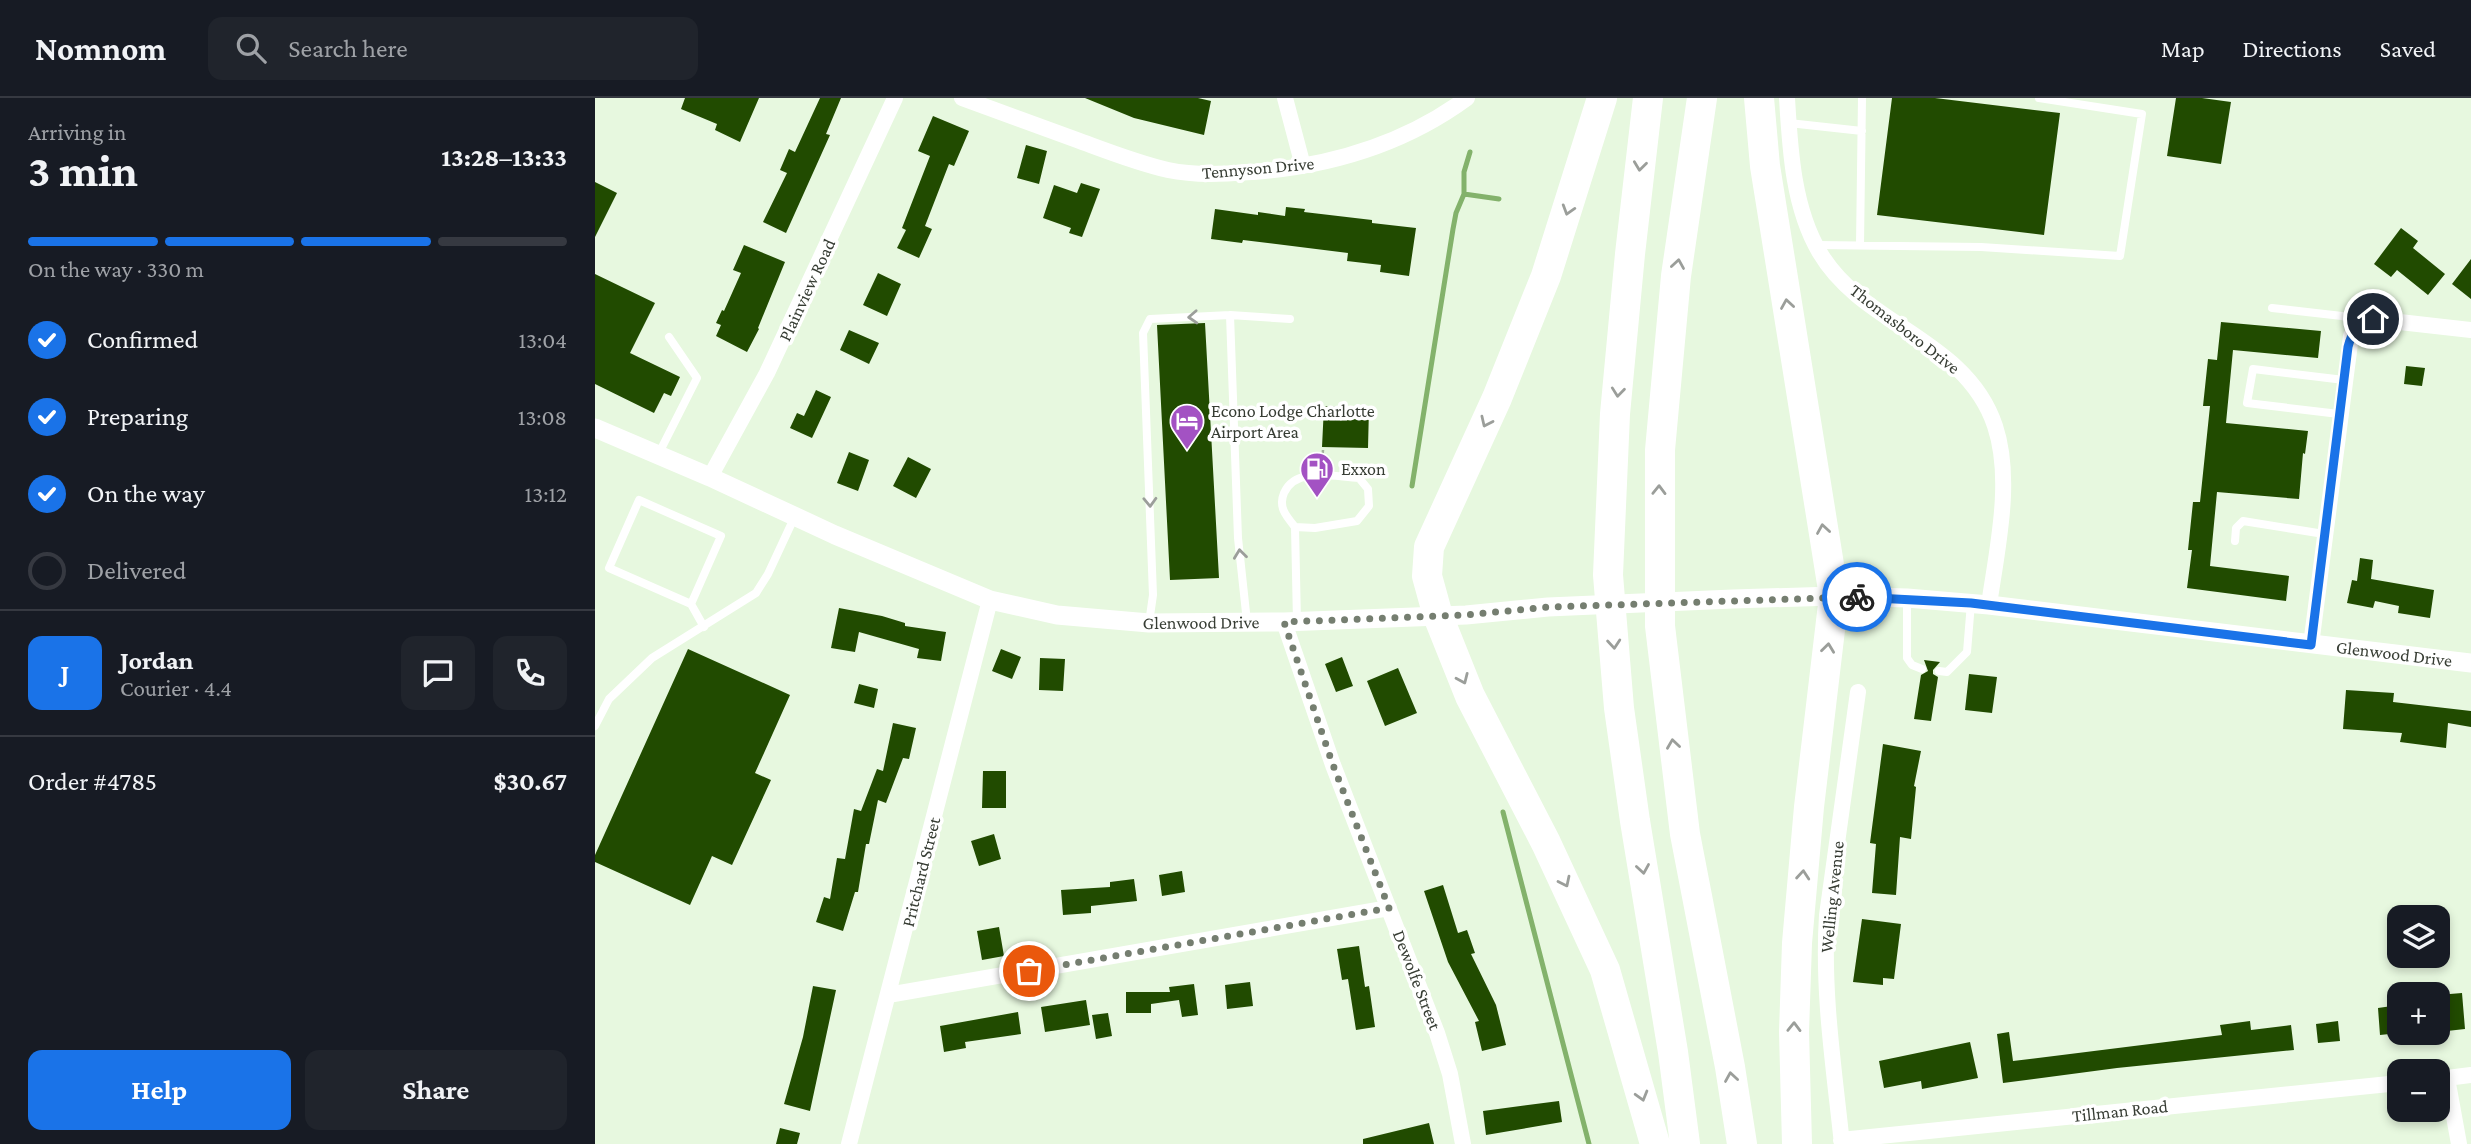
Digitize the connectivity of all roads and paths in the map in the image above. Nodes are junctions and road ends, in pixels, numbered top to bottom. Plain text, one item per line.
1 (895, 98) edge
2 (961, 98) edge
3 (1285, 98) edge
4 (1467, 98) edge
5 (1602, 98) edge
6 (1648, 98) edge
7 (1702, 98) edge
8 (1759, 98) edge
9 (1787, 98) edge
10 (1862, 98) edge
11 (2039, 98) edge
12 (1789, 123) junction
13 (1862, 131) junction
14 (1303, 166) junction
15 (1816, 245) junction
16 (1860, 245) junction
17 (2272, 308) dead end
18 (1230, 315) junction
19 (1290, 319) dead end
20 (2363, 323) junction
21 (2471, 330) edge
22 (669, 337) dead end
23 (2344, 380) junction
24 (2339, 414) junction
25 (595, 428) edge
26 (658, 455) junction
27 (710, 477) junction
28 (795, 516) junction
29 (1295, 527) junction
30 (2324, 534) junction
31 (2235, 541) dead end
32 (1834, 596) junction
33 (1907, 598) junction
34 (990, 600) junction
35 (691, 604) junction
36 (1980, 604) junction
37 (1438, 616) junction
38 (1247, 622) junction
39 (1291, 622) junction
40 (1149, 623) junction
41 (704, 627) junction
42 (2311, 645) junction
43 (2471, 663) edge
44 (1922, 669) dead end
45 (1939, 671) dead end
46 (1858, 692) dead end
47 (595, 726) edge
48 (1389, 908) junction
49 (888, 995) junction
50 (2471, 1075) edge
51 (2450, 1078) edge
52 (2387, 1084) edge
53 (2450, 1107) edge
54 (1842, 1142) edge
55 (849, 1144) edge
56 (1463, 1144) edge
57 (1655, 1144) edge
58 (1685, 1144) edge
59 (1742, 1144) edge
60 (1797, 1144) edge
61 (2459, 1144) edge

1 - 27 street, Plainview Road
2 - 14 street, Tennyson Drive
3 - 14 street
4 - 14 street, Tennyson Drive
5 -> 37 highway
6 -> 58 highway
59 -> 7 highway
32 -> 8 highway
9 - 12 street, Thomasboro Drive
10 - 13 lane
11 - 16 lane
12 - 13 lane
12 - 15 street, Thomasboro Drive
13 - 16 lane
15 - 16 lane
15 - 36 street, Thomasboro Drive
17 - 20 lane
18 - 19 lane
38 -> 18 lane
18 -> 40 lane
20 - 21 street
20 - 23 street
22 - 26 lane
23 - 24 street
23 - 24 lane
24 - 30 street
25 - 26 street, Glenwood Drive
26 - 27 street, Glenwood Drive
27 - 28 street, Glenwood Drive
28 - 34 street, Glenwood Drive
28 - 41 lane
29 - 29 lane
29 - 39 lane
30 - 31 lane
30 - 42 street
32 - 33 street, Glenwood Drive
32 - 37 street, Glenwood Drive
60 -> 32 highway
33 - 36 street, Glenwood Drive
33 - 44 lane
34 - 40 street, Glenwood Drive
34 - 49 street, Pritchard Street
35 - 35 lane
35 - 41 lane
36 - 42 street, Glenwood Drive
36 - 45 lane
37 - 39 street, Glenwood Drive
37 -> 57 highway
38 - 39 street, Glenwood Drive
38 - 40 street, Glenwood Drive
39 - 48 street, Dewolfe Street
41 - 47 lane
42 - 43 street, Glenwood Drive
46 - 54 street, Welling Avenue
48 - 49 street
48 - 56 street, Dewolfe Street
49 - 55 street, Pritchard Street
50 - 51 street
52 - 54 street, Tillman Road
53 - 61 street

